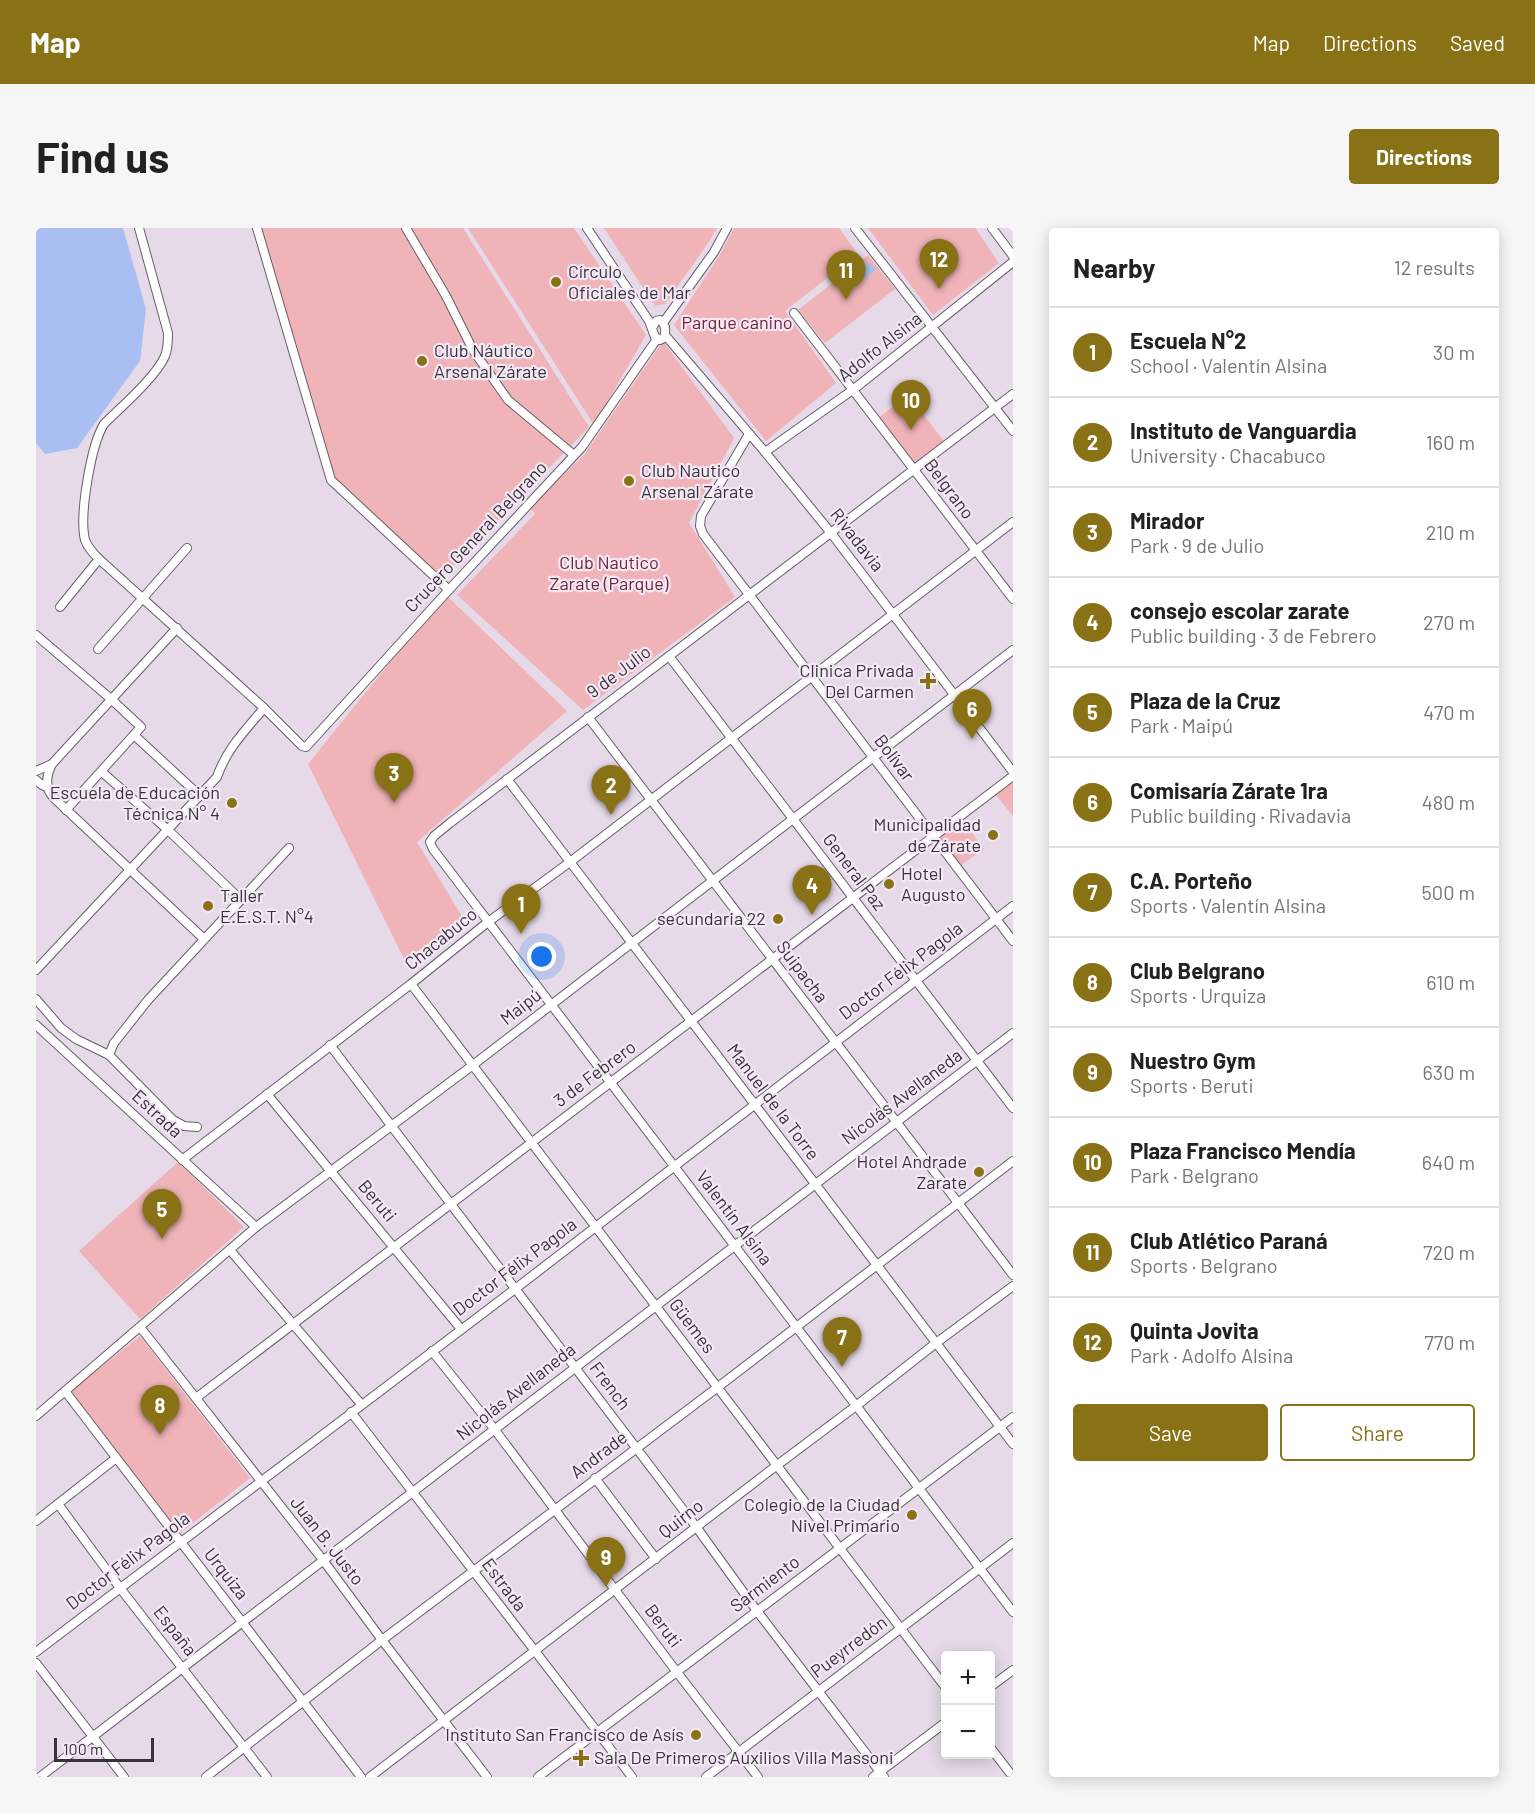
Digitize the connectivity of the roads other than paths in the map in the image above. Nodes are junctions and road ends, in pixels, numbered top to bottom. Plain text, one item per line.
1 (139, 228) edge
2 (257, 228) edge
3 (406, 228) edge
4 (587, 228) edge
5 (593, 228) edge
6 (727, 228) edge
7 (855, 228) edge
8 (992, 228) edge
9 (1013, 256) edge
10 (1013, 262) edge
11 (794, 313) dead end
12 (661, 321) junction
13 (932, 327) junction
14 (652, 328) junction
15 (661, 337) junction
16 (854, 389) junction
17 (1013, 394) edge
18 (995, 408) junction
19 (1013, 431) edge
20 (748, 434) junction
21 (765, 452) junction
22 (573, 455) junction
23 (914, 470) junction
24 (1013, 522) edge
25 (831, 533) junction
26 (187, 548) dead end
27 (975, 550) junction
28 (99, 559) junction
29 (449, 590) junction
30 (750, 595) junction
31 (143, 597) junction
32 (1013, 599) edge
33 (60, 607) dead end
34 (893, 613) junction
35 (177, 628) junction
36 (36, 634) edge
37 (98, 649) dead end
38 (1013, 650) edge
39 (669, 656) junction
40 (812, 677) junction
41 (955, 695) junction
42 (111, 699) junction
43 (264, 708) junction
44 (588, 717) junction
45 (134, 735) junction
46 (731, 737) junction
47 (873, 758) junction
48 (52, 764) junction
49 (36, 771) edge
50 (102, 772) junction
51 (1013, 772) edge
52 (1013, 776) edge
53 (507, 779) junction
54 (36, 780) edge
55 (47, 787) junction
56 (200, 796) junction
57 (651, 798) junction
58 (66, 810) junction
59 (793, 819) junction
60 (168, 830) junction
61 (933, 837) junction
62 (430, 842) joint
63 (289, 848) dead end
64 (570, 861) junction
65 (130, 870) junction
66 (713, 881) junction
67 (853, 898) junction
68 (241, 900) junction
69 (1013, 906) edge
70 (996, 919) junction
71 (488, 922) junction
72 (204, 939) junction
73 (1013, 942) edge
74 (632, 943) junction
75 (772, 960) junction
76 (36, 970) edge
77 (916, 981) junction
78 (411, 984) junction
79 (36, 999) edge
80 (551, 1004) junction
81 (691, 1021) junction
82 (36, 1025) edge
83 (1013, 1033) edge
84 (836, 1042) junction
85 (330, 1045) junction
86 (109, 1056) junction
87 (977, 1061) junction
88 (473, 1065) junction
89 (610, 1083) junction
90 (267, 1094) junction
91 (755, 1104) junction
92 (1013, 1108) edge
93 (896, 1122) junction
94 (392, 1126) junction
95 (197, 1127) dead end
96 (532, 1142) junction
97 (183, 1160) junction
98 (1013, 1161) edge
99 (674, 1166) junction
100 (330, 1172) junction
101 (815, 1184) junction
102 (958, 1203) junction
103 (451, 1204) junction
104 (595, 1226) junction
105 (256, 1227) junction
106 (734, 1246) junction
107 (394, 1247) junction
108 (230, 1250) junction
109 (876, 1265) junction
110 (1013, 1275) edge
111 (1013, 1287) edge
112 (514, 1289) junction
113 (656, 1306) junction
114 (293, 1324) junction
115 (140, 1327) junction
116 (796, 1327) junction
117 (461, 1329) junction
118 (936, 1343) junction
119 (432, 1351) junction
120 (575, 1368) junction
121 (718, 1387) junction
122 (65, 1391) junction
123 (196, 1398) junction
124 (362, 1404) junction
125 (856, 1406) junction
126 (351, 1412) junction
127 (36, 1416) edge
128 (1013, 1417) edge
129 (1000, 1427) junction
130 (495, 1430) junction
131 (1013, 1444) edge
132 (636, 1448) junction
133 (116, 1459) junction
134 (776, 1466) junction
135 (595, 1478) junction
136 (260, 1481) junction
137 (919, 1488) junction
138 (412, 1492) junction
139 (58, 1504) junction
140 (555, 1508) junction
141 (36, 1521) edge
142 (697, 1528) junction
143 (180, 1542) junction
144 (1013, 1543) edge
145 (838, 1549) junction
146 (656, 1559) junction
147 (323, 1560) junction
148 (981, 1568) junction
149 (473, 1570) junction
150 (120, 1588) junction
151 (615, 1590) junction
152 (757, 1611) junction
153 (1013, 1612) edge
154 (243, 1622) junction
155 (900, 1629) junction
156 (382, 1640) junction
157 (36, 1652) edge
158 (534, 1652) junction
159 (36, 1663) edge
160 (183, 1668) junction
161 (1013, 1670) edge
162 (676, 1671) junction
163 (941, 1683) edge
164 (995, 1683) edge
165 (818, 1691) junction
166 (303, 1702) junction
167 (444, 1720) junction
168 (941, 1725) edge
169 (597, 1732) junction
170 (92, 1736) junction
171 (244, 1748) junction
172 (739, 1752) junction
173 (995, 1754) edge
174 (879, 1775) edge
175 (40, 1777) edge
176 (124, 1777) edge
177 (206, 1777) edge
178 (267, 1777) edge
179 (361, 1777) edge
180 (370, 1777) edge
181 (487, 1777) edge
182 (538, 1777) edge
183 (632, 1777) edge
184 (705, 1777) edge
185 (758, 1777) edge
186 (1013, 1777) edge

1 - 28 street
2 - 29 street
3 - 22 street
4 - 14 street, Rivadavia
5 - 12 street
6 - 12 street
7 - 13 street
8 - 9 street
10 - 13 street, Adolfo Alsina
11 - 16 street, Belgrano
12 - 14 street
12 - 15 street
13 - 16 street, Adolfo Alsina
13 - 18 street
14 - 15 street, Rivadavia
15 - 20 street, Rivadavia
15 - 22 street, Crucero General Belgrano
16 - 21 street, Adolfo Alsina
16 - 23 street, Belgrano
17 - 18 street, 9 de Julio
18 - 19 street
18 - 23 street, 9 de Julio
20 - 21 street, Rivadavia
20 - 30 street, Bolívar
21 - 25 street, Rivadavia
22 - 29 street, Crucero General Belgrano
23 - 25 street, 9 de Julio
23 - 27 street, Belgrano
24 - 27 street, Chacabuco
25 - 30 street, 9 de Julio
25 - 34 street, Rivadavia
26 - 31 street
27 - 32 street, Belgrano
27 - 34 street, Chacabuco
28 - 31 street
28 - 33 street
29 - 43 street, Crucero General Belgrano
30 - 39 street, 9 de Julio
30 - 40 street, Bolívar
31 - 35 street
31 - 37 street
34 - 40 street, Chacabuco
34 - 41 street, Rivadavia
35 - 42 street
35 - 43 street
36 - 42 street
38 - 41 street, Maipú
39 - 44 street, 9 de Julio
39 - 46 street, General Paz
40 - 46 street, Chacabuco
40 - 47 street, Bolívar
41 - 47 street, Maipú
41 - 51 street, Rivadavia
42 - 45 street
42 - 48 street
43 - 56 street
44 - 53 street, 9 de Julio
44 - 57 street, Suipacha
45 - 50 street
45 - 56 street
46 - 57 street, Chacabuco
46 - 59 street, General Paz
47 - 59 street, Maipú
47 - 61 street, Bolívar
48 - 49 street
48 - 55 street
50 - 58 street
50 - 60 street
52 - 61 street, 3 de Febrero
53 - 62 street, 9 de Julio
53 - 64 street, Manuel de la Torre
54 - 55 street
55 - 58 street
56 - 60 street
57 - 64 street, Chacabuco
57 - 66 street, Suipacha
58 - 65 street
59 - 66 street, Maipú
59 - 67 street, General Paz
60 - 65 street
60 - 68 street
61 - 67 street, 3 de Febrero
61 - 70 street, Bolívar
62 - 71 street, Valentín Alsina
63 - 68 street
64 - 71 street, Chacabuco
64 - 74 street, Manuel de la Torre
65 - 72 street
65 - 76 street
66 - 74 street, Maipú
66 - 75 street, Suipacha
67 - 75 street, 3 de Febrero
67 - 77 street, General Paz
68 - 72 street
69 - 70 street, Doctor Félix Pagola
70 - 73 street, Bolívar
70 - 77 street, Doctor Félix Pagola
71 - 78 street, Chacabuco
71 - 80 street, Valentín Alsina
72 - 86 street
74 - 80 street, Maipú
74 - 81 street, Manuel de la Torre
75 - 81 street, 3 de Febrero
75 - 84 street, Suipacha
77 - 84 street, Doctor Félix Pagola
77 - 87 street, General Paz
78 - 85 street, Chacabuco
78 - 88 street, Güemes
79 - 86 street
80 - 88 street, Maipú
80 - 89 street, Valentín Alsina
81 - 89 street, 3 de Febrero
81 - 91 street, Manuel de la Torre
82 - 97 street, Estrada
83 - 87 street, Nicolás Avellaneda
84 - 91 street, Doctor Félix Pagola
84 - 93 street, Suipacha
85 - 90 street, Chacabuco
85 - 94 street, French
86 - 95 street
87 - 92 street, General Paz
87 - 93 street, Nicolás Avellaneda
88 - 94 street, Maipú
88 - 96 street, Güemes
89 - 96 street, 3 de Febrero
89 - 99 street, Valentín Alsina
90 - 97 street, Chacabuco
90 - 100 street, Beruti
91 - 99 street, Doctor Félix Pagola
91 - 101 street, Manuel de la Torre
93 - 101 street, Nicolás Avellaneda
93 - 102 street, Suipacha
94 - 100 street, Maipú
94 - 103 street, French
96 - 103 street, 3 de Febrero
96 - 104 street, Güemes
97 - 105 street, Estrada
98 - 102 street, Andrade
99 - 104 street, Doctor Félix Pagola
99 - 106 street, Valentín Alsina
100 - 105 street, Maipú
100 - 107 street, Beruti
101 - 106 street, Nicolás Avellaneda
101 - 109 street, Manuel de la Torre
102 - 109 street, Andrade
102 - 110 street, Suipacha
103 - 107 street, 3 de Febrero
103 - 112 street, French
104 - 112 street, Doctor Félix Pagola
104 - 113 street, Güemes
105 - 108 street, Maipú
106 - 113 street, Nicolás Avellaneda
106 - 116 street, Valentín Alsina
107 - 114 street, 3 de Febrero
107 - 117 street, Beruti
108 - 114 street
108 - 115 street, Maipú
109 - 116 street, Andrade
109 - 118 street, Manuel de la Torre
111 - 118 street, Quirno
112 - 117 street, Doctor Félix Pagola
112 - 120 street, French
113 - 120 street, Nicolás Avellaneda
113 - 121 street, Güemes
114 - 123 street, 3 de Febrero
114 - 124 street
115 - 122 street
115 - 123 street, Juan B. Justo
116 - 121 street, Andrade
116 - 125 street, Valentín Alsina
117 - 119 street, Doctor Félix Pagola
118 - 125 street, Quirno
118 - 129 street, Manuel de la Torre
119 - 124 street, Doctor Félix Pagola
119 - 130 street, Beruti
120 - 130 street, Nicolás Avellaneda
120 - 132 street, French
121 - 132 street, Andrade
121 - 134 street, Güemes
122 - 127 street
122 - 133 street, Urquiza
123 - 136 street, Juan B. Justo
124 - 126 street, Doctor Félix Pagola
125 - 134 street, Quirno
125 - 137 street, Valentín Alsina
126 - 136 street, Doctor Félix Pagola
126 - 138 street, Estrada
128 - 129 street, Sarmiento
129 - 131 street, Manuel de la Torre
129 - 137 street, Sarmiento
130 - 138 street, Nicolás Avellaneda
130 - 140 street, Beruti
132 - 135 street, Andrade
132 - 142 street, French
133 - 139 street
133 - 143 street, Urquiza
134 - 142 street, Quirno
134 - 145 street, Güemes
135 - 140 street, Andrade
135 - 146 street
136 - 143 street, Doctor Félix Pagola
136 - 147 street, Juan B. Justo
137 - 145 street, Sarmiento
137 - 148 street, Valentín Alsina
138 - 147 street, Nicolás Avellaneda
138 - 149 street, Estrada
139 - 141 street
139 - 150 street, España
140 - 149 street, Andrade
140 - 151 street, Beruti
142 - 146 street, Quirno
142 - 152 street, French
143 - 150 street, Doctor Félix Pagola
143 - 154 street, Urquiza
144 - 148 street, Pueyrredón
145 - 152 street, Sarmiento
145 - 155 street, Güemes
146 - 151 street, Quirno
147 - 154 street, Nicolás Avellaneda
147 - 156 street, Juan B. Justo
148 - 153 street, Valentín Alsina
148 - 155 street, Pueyrredón
149 - 156 street, Andrade
149 - 158 street, Estrada
150 - 157 street, Doctor Félix Pagola
150 - 160 street, España
151 - 158 street, Quirno
151 - 162 street, Beruti
152 - 162 street, Sarmiento
152 - 165 street, French
154 - 160 street, Nicolás Avellaneda
154 - 166 street, Urquiza
155 - 163 street, Güemes
155 - 165 street, Pueyrredón
156 - 166 street, Andrade
156 - 167 street, Juan B. Justo
158 - 167 street, Quirno
158 - 169 street, Estrada
159 - 170 street
160 - 170 street, Nicolás Avellaneda
160 - 171 street, España
161 - 164 street
162 - 169 street, Sarmiento
162 - 172 street, Beruti
165 - 172 street, Pueyrredón
165 - 174 street, French
166 - 171 street, Andrade
166 - 179 street, Urquiza
167 - 180 street, Quirno
167 - 181 street, Juan B. Justo
168 - 174 street
169 - 182 street, Sarmiento
169 - 183 street, Estrada
170 - 175 street, Nicolás Avellaneda
170 - 176 street
171 - 177 street, Andrade
171 - 178 street, España
172 - 184 street, Pueyrredón
172 - 185 street, Beruti
173 - 186 street

